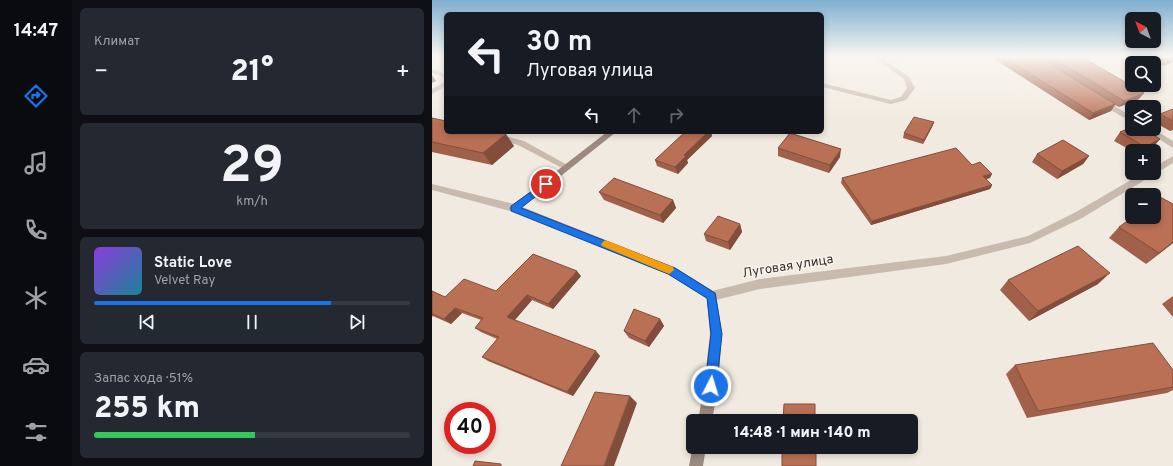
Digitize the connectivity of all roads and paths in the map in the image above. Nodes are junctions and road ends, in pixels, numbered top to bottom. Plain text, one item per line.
1 (907, 79) edge
2 (444, 84) edge
3 (824, 85) edge
4 (432, 92) edge
5 (1091, 95) edge
6 (1125, 116) edge
7 (489, 134) edge
8 (609, 134) edge
9 (1158, 136) edge
10 (1173, 145) edge
11 (1173, 159) edge
12 (567, 167) junction
13 (1161, 167) edge
14 (1138, 180) edge
15 (432, 187) edge
16 (514, 208) junction
17 (712, 296) junction
18 (705, 414) edge
19 (698, 454) edge
20 (696, 466) edge

1 - 3 street
2 - 4 street
5 - 6 street
7 - 12 street
8 - 12 street
9 - 10 street
11 - 13 street
12 - 16 street
14 - 17 street, Луговая улица
15 - 16 street
16 - 17 street
17 - 18 street
19 - 20 street

